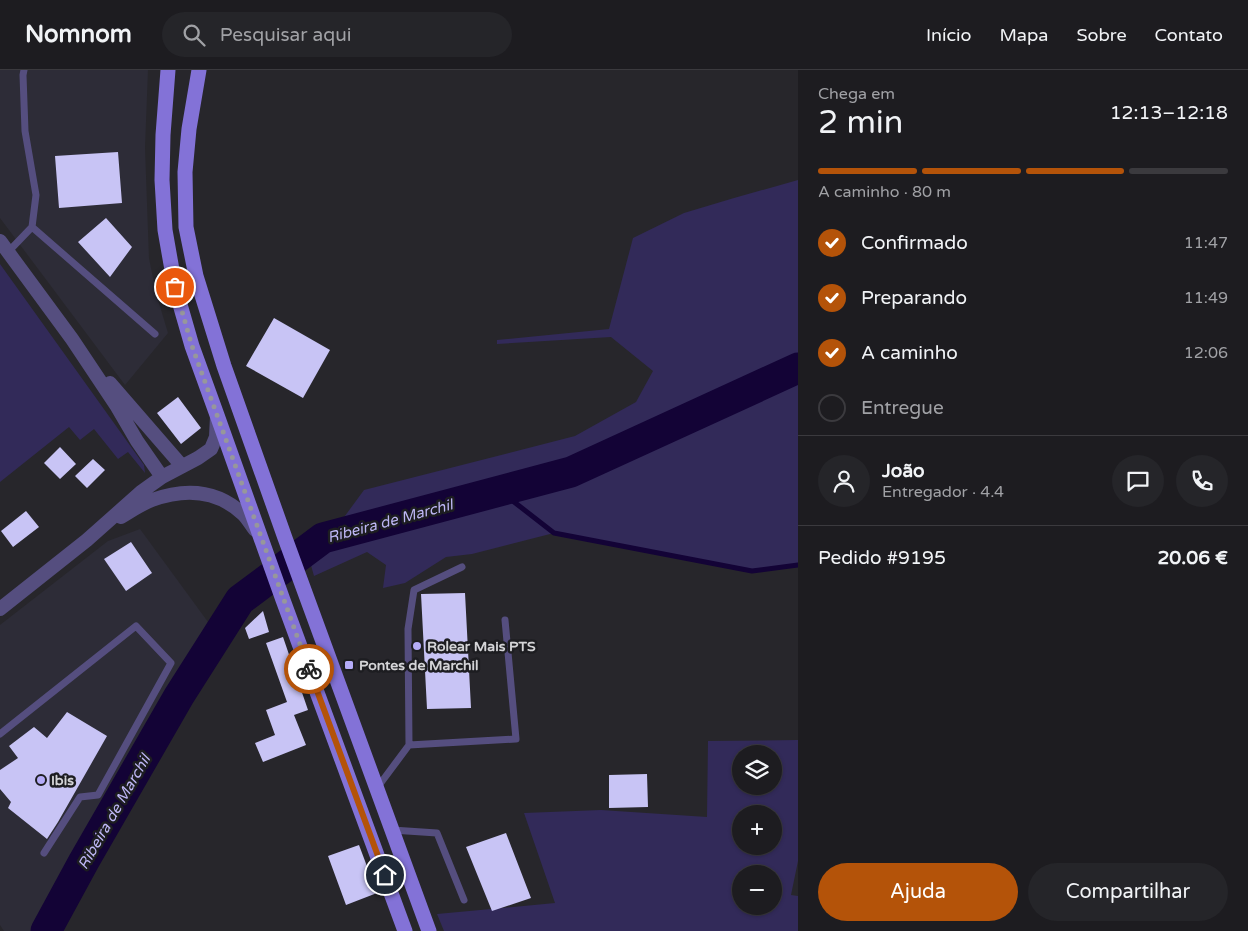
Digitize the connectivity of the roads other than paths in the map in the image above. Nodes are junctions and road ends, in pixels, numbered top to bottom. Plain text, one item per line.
1 (24, 70) edge
2 (168, 70) edge
3 (199, 70) edge
4 (32, 226) junction
5 (4, 247) edge
6 (155, 334) dead end
7 (72, 339) junction
8 (217, 415) junction
9 (182, 466) junction
10 (162, 477) junction
11 (87, 540) junction
12 (264, 544) junction
13 (462, 567) dead end
14 (0, 609) edge
15 (505, 620) dead end
16 (0, 734) edge
17 (409, 745) junction
18 (376, 788) junction
19 (392, 830) junction
20 (44, 852) dead end
21 (464, 900) dead end
22 (405, 931) edge
23 (429, 931) edge

1 - 4 lane
2 - 8 main road
3 - 18 main road
4 - 5 lane
4 - 6 lane
5 - 7 street
7 - 9 street
7 - 10 street
8 - 9 street
8 - 12 main road
9 - 10 street
10 - 11 street
11 - 12 street
11 - 14 street
12 - 22 main road
13 - 17 lane
15 - 17 lane
16 - 20 lane
17 - 18 lane
18 - 19 main road
19 - 21 lane
19 - 23 main road

